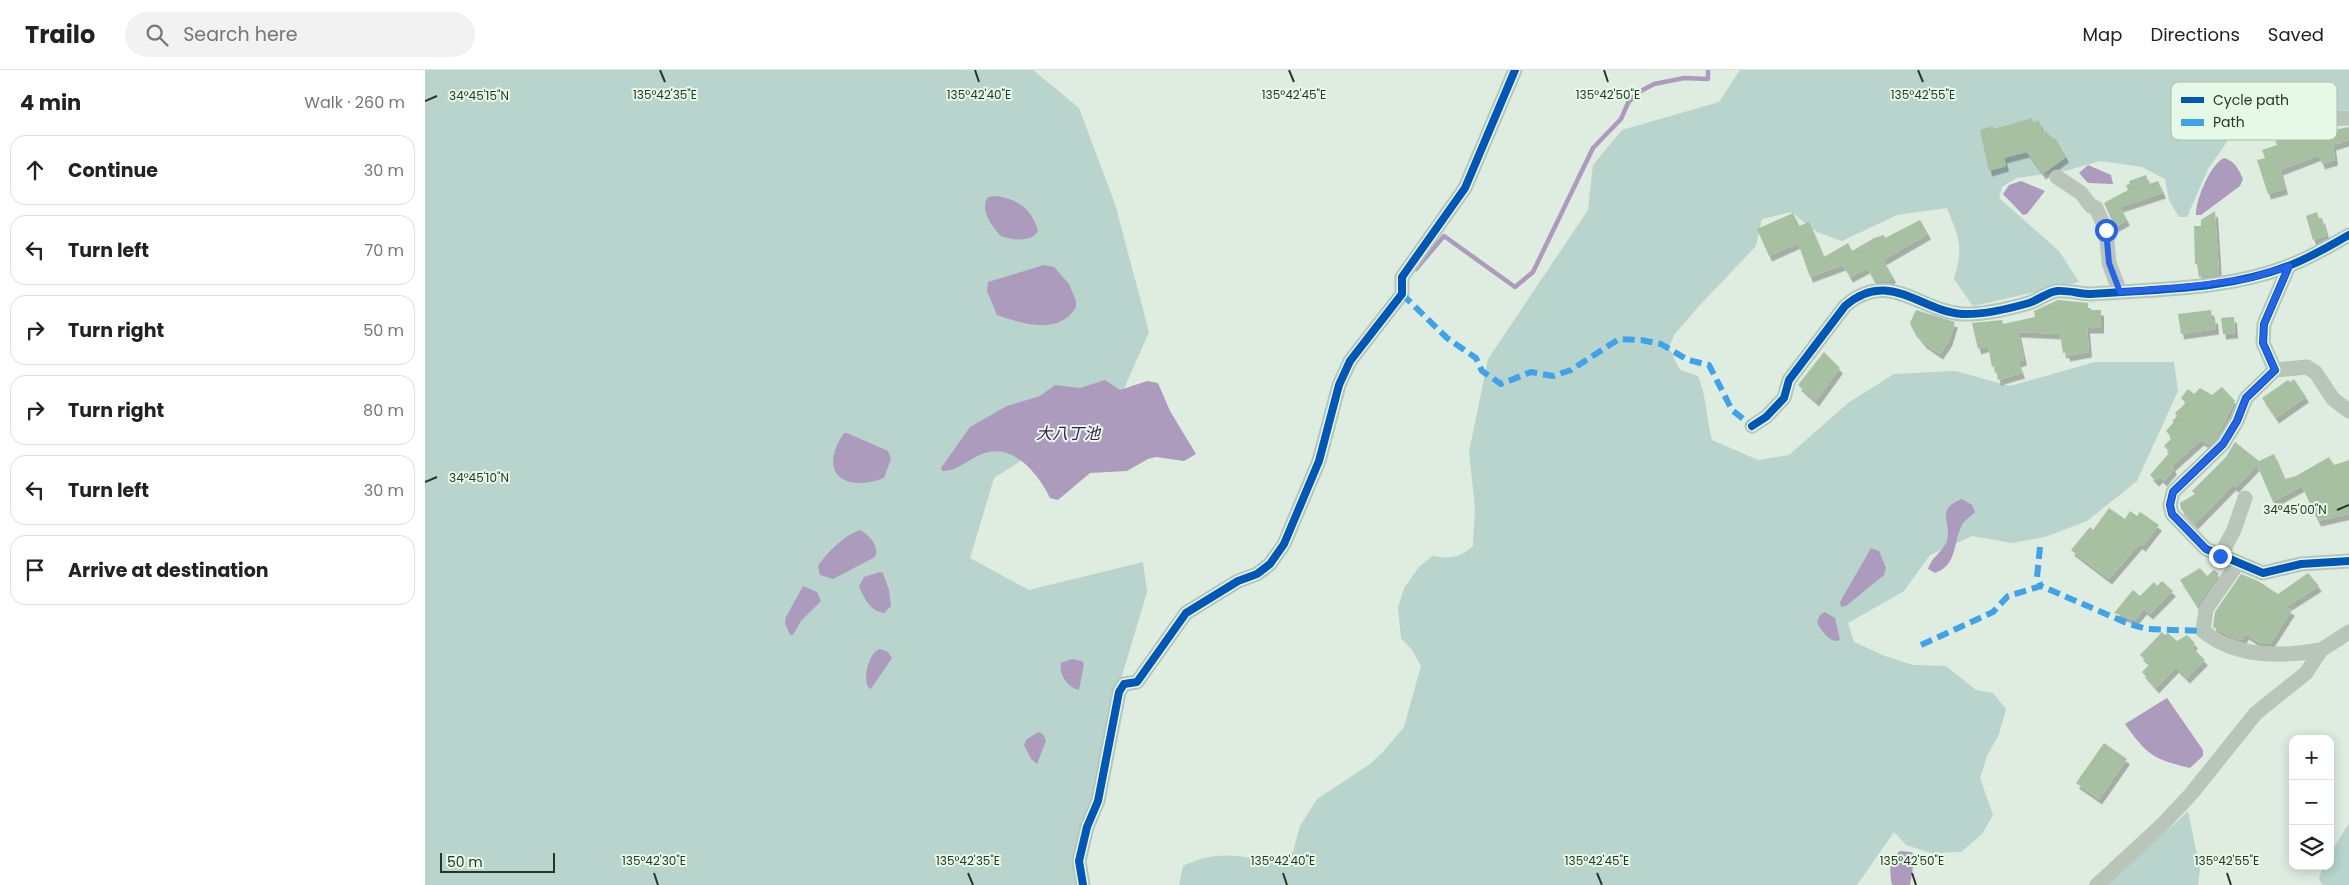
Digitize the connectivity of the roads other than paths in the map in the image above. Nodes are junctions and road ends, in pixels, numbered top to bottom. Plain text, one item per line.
1 (1515, 70) edge
2 (2057, 177) dead end
3 (2349, 235) edge
4 (2289, 266) junction
5 (2120, 292) junction
6 (2275, 370) junction
7 (2349, 411) edge
8 (1753, 426) dead end
9 (2245, 498) dead end
10 (2220, 556) junction
11 (2349, 561) edge
12 (2238, 564) junction
13 (2349, 632) edge
14 (2321, 650) junction
15 (1083, 885) edge
16 (2097, 885) edge

1 - 15 street
2 - 5 street
3 - 4 street
4 - 5 street
4 - 6 street
5 - 8 street
6 - 7 street
6 - 10 street
9 - 10 street
10 - 12 street
11 - 12 street
12 - 14 street
13 - 14 street
14 - 16 street

